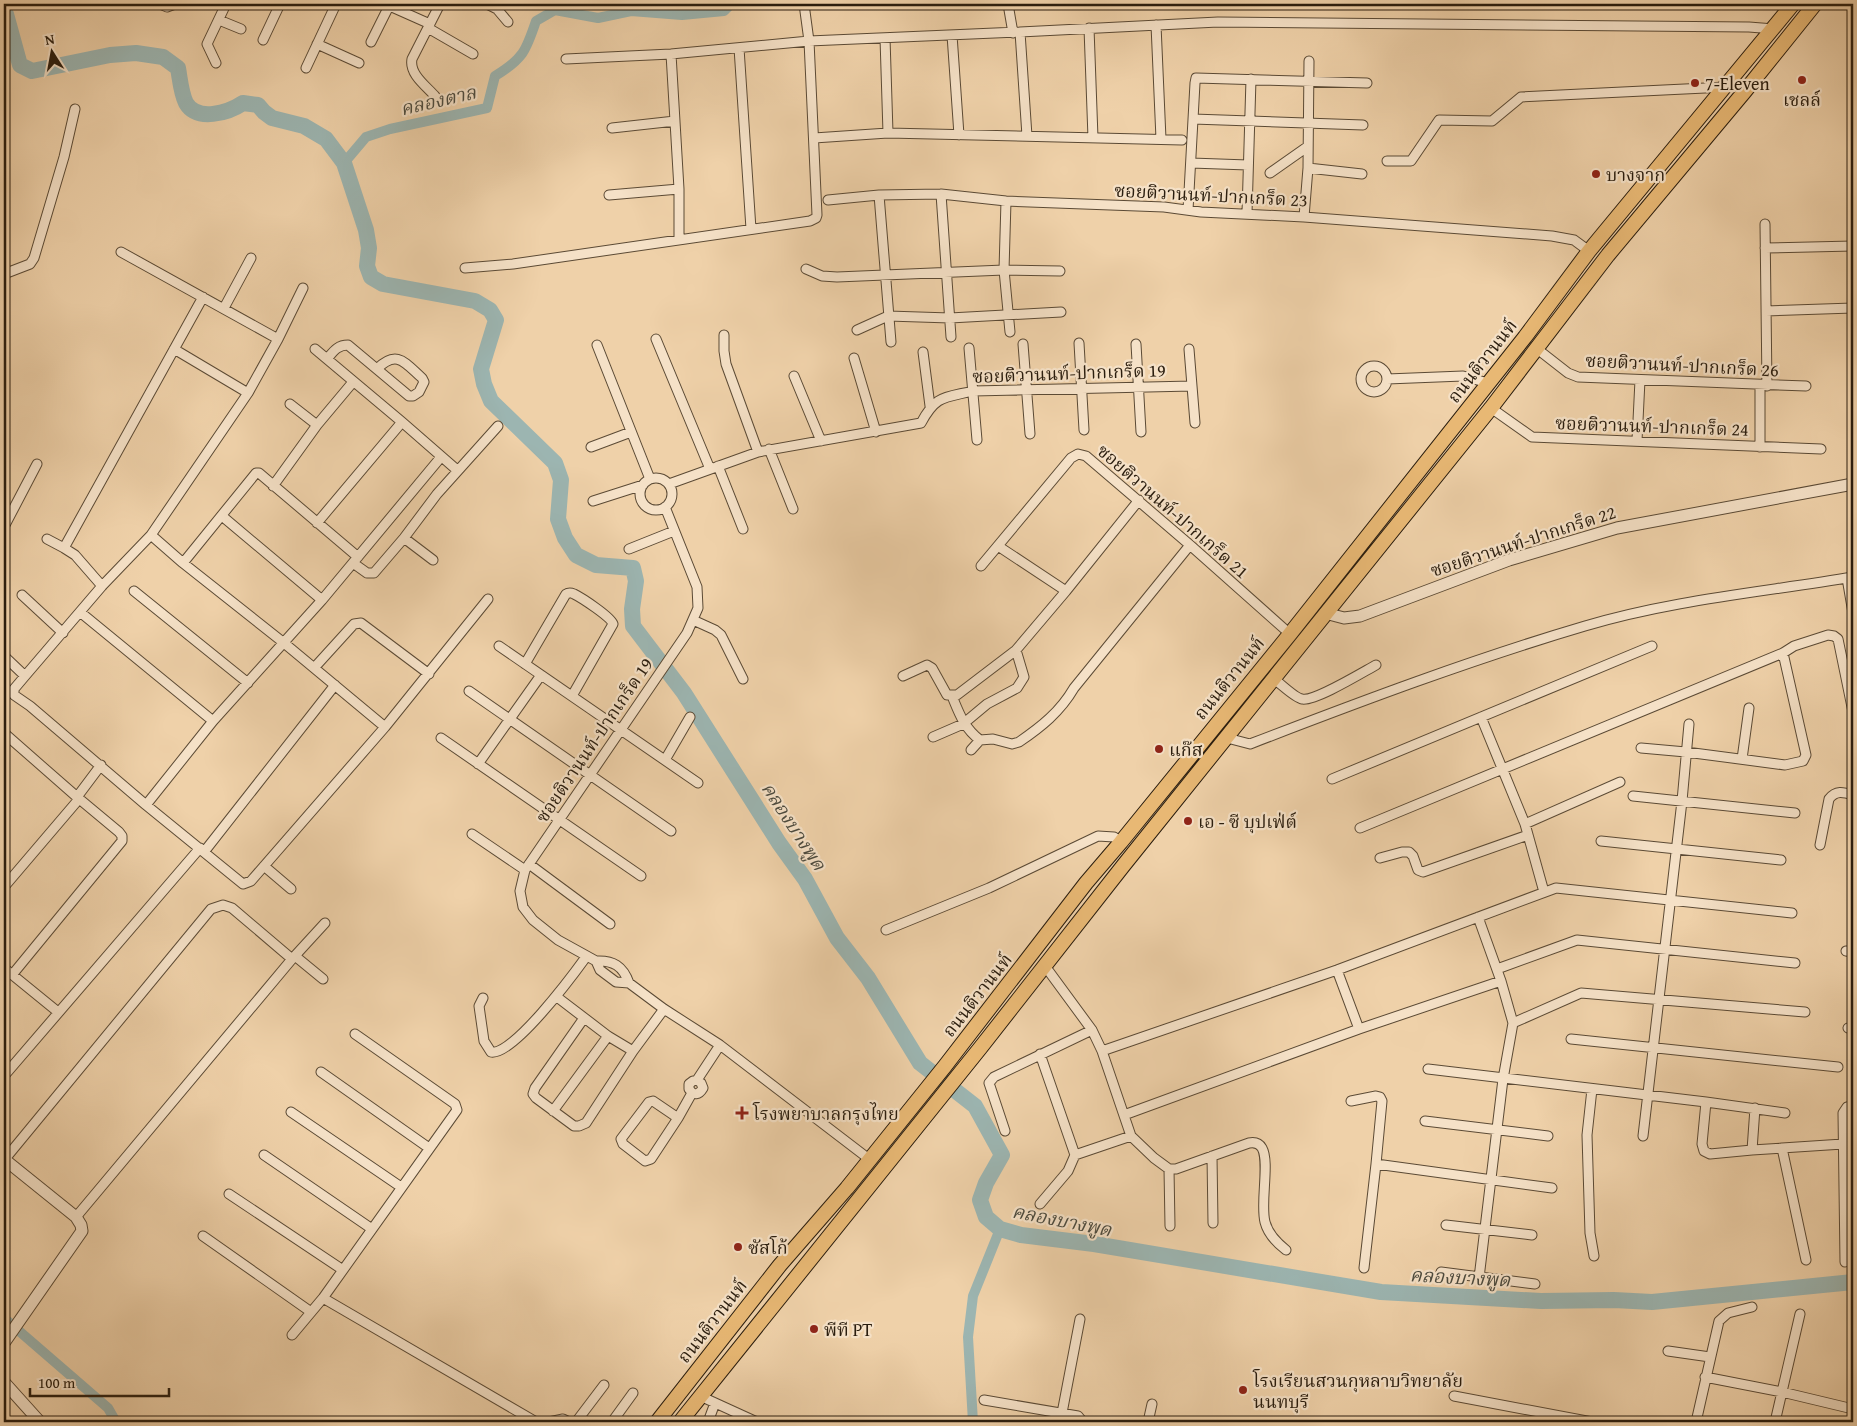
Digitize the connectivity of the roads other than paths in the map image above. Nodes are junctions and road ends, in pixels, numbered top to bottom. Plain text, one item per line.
1 (160, 4) edge
2 (175, 4) edge
3 (226, 4) edge
4 (280, 4) edge
5 (388, 4) edge
6 (440, 4) edge
7 (490, 4) edge
8 (804, 4) edge
9 (1008, 4) edge
10 (1794, 4) edge
11 (1815, 4) edge
12 (333, 5) edge
13 (218, 20) junction
14 (508, 22) dead end
15 (1156, 25) junction
16 (429, 26) junction
17 (1089, 28) junction
18 (241, 29) dead end
19 (1774, 29) junction
20 (1016, 33) junction
21 (952, 34) junction
22 (885, 38) junction
23 (263, 40) dead end
24 (808, 41) junction
25 (371, 42) dead end
26 (317, 44) junction
27 (739, 48) junction
28 (474, 54) dead end
29 (671, 54) junction
30 (566, 58) dead end
31 (1309, 61) dead end
32 (216, 63) dead end
33 (359, 63) dead end
34 (306, 68) dead end
35 (1251, 79) junction
36 (1308, 81) junction
37 (1367, 83) dead end
38 (1726, 87) junction
39 (435, 96) dead end
40 (75, 109) dead end
41 (1193, 119) junction
42 (675, 121) junction
43 (1249, 121) junction
44 (1307, 123) junction
45 (1364, 125) dead end
46 (612, 128) dead end
47 (888, 133) junction
48 (959, 135) junction
49 (1027, 136) junction
50 (814, 138) junction
51 (1093, 138) junction
52 (1161, 139) junction
53 (1182, 140) dead end
54 (1307, 147) junction
55 (1387, 161) dead end
56 (1191, 163) junction
57 (1248, 165) junction
58 (1308, 168) junction
59 (1270, 173) dead end
60 (1362, 174) dead end
61 (679, 189) junction
62 (941, 194) junction
63 (879, 195) junction
64 (609, 196) dead end
65 (828, 200) dead end
66 (1006, 201) junction
67 (1188, 210) junction
68 (1247, 214) junction
69 (1304, 217) junction
70 (1765, 224) dead end
71 (751, 229) junction
72 (679, 239) junction
73 (1853, 246) edge
74 (1765, 248) junction
75 (1589, 251) junction
76 (121, 252) dead end
77 (251, 258) dead end
78 (465, 268) dead end
79 (806, 269) dead end
80 (1004, 270) junction
81 (1060, 271) dead end
82 (946, 272) junction
83 (4, 274) edge
84 (885, 274) junction
85 (303, 288) dead end
86 (203, 297) junction
87 (224, 308) junction
88 (1853, 308) edge
89 (1766, 311) junction
90 (1062, 312) dead end
91 (1009, 314) junction
92 (888, 316) junction
93 (950, 318) junction
94 (857, 330) dead end
95 (1010, 332) dead end
96 (724, 335) dead end
97 (951, 337) dead end
98 (278, 339) junction
99 (656, 339) dead end
100 (892, 342) dead end
101 (1079, 343) dead end
102 (1023, 344) dead end
103 (1136, 344) dead end
104 (597, 345) dead end
105 (969, 348) dead end
106 (1536, 348) junction
107 (174, 349) junction
108 (314, 350) dead end
109 (1189, 350) dead end
110 (923, 352) dead end
111 (854, 358) dead end
112 (327, 359) junction
113 (378, 369) junction
114 (794, 376) dead end
115 (1387, 379) dead end
116 (1640, 380) junction
117 (353, 382) junction
118 (1488, 383) junction
119 (1764, 385) junction
120 (1139, 386) junction
121 (1192, 386) junction
122 (1806, 386) dead end
123 (1082, 387) junction
124 (1027, 389) junction
125 (973, 391) junction
126 (248, 394) junction
127 (290, 404) dead end
128 (930, 406) junction
129 (1491, 408) junction
130 (402, 422) junction
131 (1195, 423) dead end
132 (317, 425) junction
133 (498, 426) dead end
134 (1084, 430) dead end
135 (631, 432) junction
136 (876, 432) junction
137 (1142, 432) dead end
138 (1030, 434) dead end
139 (977, 440) dead end
140 (821, 441) junction
141 (1638, 441) junction
142 (591, 447) dead end
143 (1760, 447) junction
144 (769, 449) junction
145 (1821, 449) dead end
146 (758, 452) junction
147 (441, 457) junction
148 (37, 464) dead end
149 (714, 467) junction
150 (457, 470) junction
151 (646, 482) junction
152 (669, 484) junction
153 (1853, 484) edge
154 (273, 486) junction
155 (1139, 500) junction
156 (593, 501) dead end
157 (665, 507) junction
158 (793, 509) dead end
159 (222, 516) junction
160 (317, 522) junction
161 (4, 527) edge
162 (744, 530) dead end
163 (674, 531) junction
164 (150, 535) junction
165 (404, 538) junction
166 (47, 539) dead end
167 (1190, 545) junction
168 (998, 546) junction
169 (64, 548) junction
170 (629, 550) dead end
171 (355, 560) junction
172 (433, 560) dead end
173 (183, 563) junction
174 (981, 566) dead end
175 (1850, 577) edge
176 (102, 586) junction
177 (134, 590) dead end
178 (1066, 591) junction
179 (22, 595) dead end
180 (488, 599) dead end
181 (322, 600) junction
182 (1313, 604) junction
183 (80, 612) junction
184 (1325, 613) junction
185 (1853, 613) edge
186 (693, 620) junction
187 (63, 633) junction
188 (1290, 634) junction
189 (284, 643) junction
190 (499, 646) dead end
191 (1652, 646) dead end
192 (1016, 650) junction
193 (1782, 652) junction
194 (4, 656) edge
195 (525, 664) junction
196 (1376, 665) dead end
197 (314, 668) junction
198 (428, 674) junction
199 (541, 675) junction
200 (25, 676) junction
201 (902, 676) dead end
202 (743, 679) dead end
203 (1274, 679) junction
204 (248, 683) junction
205 (335, 685) junction
206 (469, 691) dead end
207 (572, 696) junction
208 (952, 696) junction
209 (1749, 708) dead end
210 (1853, 712) edge
211 (690, 717) dead end
212 (1481, 717) junction
213 (509, 719) junction
214 (213, 721) junction
215 (963, 724) junction
216 (1689, 724) dead end
217 (385, 726) junction
218 (621, 730) junction
219 (4, 733) edge
220 (933, 737) dead end
221 (441, 738) dead end
222 (1227, 738) junction
223 (980, 740) junction
224 (1641, 748) dead end
225 (971, 750) dead end
226 (1686, 752) junction
227 (1742, 759) junction
228 (665, 760) junction
229 (478, 764) junction
230 (100, 765) junction
231 (1502, 769) junction
232 (591, 775) junction
233 (1332, 779) dead end
234 (1620, 782) dead end
235 (698, 783) dead end
236 (1853, 795) edge
237 (1633, 796) dead end
238 (78, 798) junction
239 (1682, 801) junction
240 (146, 805) junction
241 (1795, 813) dead end
242 (559, 820) junction
243 (1525, 824) junction
244 (1360, 828) dead end
245 (671, 831) dead end
246 (472, 834) dead end
247 (1528, 835) junction
248 (1601, 841) dead end
249 (1121, 842) junction
250 (1820, 845) dead end
251 (202, 850) junction
252 (1675, 850) junction
253 (1380, 858) dead end
254 (1781, 860) dead end
255 (264, 866) junction
256 (527, 867) junction
257 (642, 876) dead end
258 (4, 887) edge
259 (291, 890) dead end
260 (1544, 892) junction
261 (1670, 899) junction
262 (1792, 913) dead end
263 (1478, 917) junction
264 (325, 923) dead end
265 (610, 924) dead end
266 (886, 930) dead end
267 (1665, 950) junction
268 (586, 957) junction
269 (293, 958) junction
270 (596, 962) junction
271 (1796, 963) dead end
272 (1045, 966) junction
273 (4, 968) edge
274 (1497, 969) junction
275 (1338, 970) junction
276 (12, 975) junction
277 (322, 979) dead end
278 (1501, 981) junction
279 (629, 983) junction
280 (557, 997) junction
281 (483, 998) dead end
282 (1659, 1000) junction
283 (664, 1009) junction
284 (58, 1012) junction
285 (1805, 1012) dead end
286 (584, 1018) junction
287 (1513, 1023) junction
288 (1359, 1029) junction
289 (1092, 1030) junction
290 (355, 1034) dead end
291 (608, 1036) junction
292 (1571, 1039) dead end
293 (720, 1045) junction
294 (1653, 1048) junction
295 (633, 1051) junction
296 (1102, 1051) junction
297 (1040, 1054) junction
298 (1838, 1067) dead end
299 (1428, 1069) dead end
300 (321, 1072) dead end
301 (4, 1076) edge
302 (1503, 1079) junction
303 (1592, 1089) junction
304 (1648, 1095) junction
305 (1351, 1100) dead end
306 (1706, 1102) junction
307 (1853, 1106) edge
308 (1755, 1108) junction
309 (554, 1111) junction
310 (291, 1112) dead end
311 (1785, 1113) dead end
312 (1124, 1115) junction
313 (678, 1118) junction
314 (1425, 1121) dead end
315 (1005, 1131) dead end
316 (1498, 1131) junction
317 (1131, 1136) junction
318 (1548, 1136) dead end
319 (1643, 1136) dead end
320 (1843, 1144) junction
321 (429, 1148) junction
322 (1782, 1148) junction
323 (1752, 1150) junction
324 (264, 1155) dead end
325 (1075, 1155) junction
326 (1212, 1156) junction
327 (4, 1159) edge
328 (870, 1159) junction
329 (1376, 1164) junction
330 (1169, 1169) junction
331 (1491, 1181) junction
332 (401, 1187) junction
333 (1552, 1188) dead end
334 (229, 1194) dead end
335 (1040, 1204) dead end
336 (76, 1217) junction
337 (1213, 1224) dead end
338 (1446, 1225) dead end
339 (1170, 1226) dead end
340 (1484, 1228) junction
341 (372, 1229) junction
342 (1532, 1235) dead end
343 (203, 1236) dead end
344 (1286, 1250) dead end
345 (1594, 1256) dead end
346 (1806, 1260) dead end
347 (1845, 1262) dead end
348 (1364, 1268) dead end
349 (343, 1270) junction
350 (1441, 1272) dead end
351 (1479, 1278) junction
352 (1535, 1284) dead end
353 (323, 1298) junction
354 (1752, 1307) dead end
355 (311, 1312) junction
356 (1800, 1314) dead end
357 (1080, 1319) dead end
358 (292, 1335) dead end
359 (4, 1343) edge
360 (1668, 1351) dead end
361 (1710, 1357) junction
362 (1706, 1377) junction
363 (4, 1382) edge
364 (604, 1384) dead end
365 (1782, 1392) junction
366 (633, 1393) dead end
367 (700, 1396) junction
368 (1454, 1396) dead end
369 (984, 1400) dead end
370 (716, 1403) junction
371 (1152, 1404) dead end
372 (1853, 1409) edge
373 (1062, 1413) junction
374 (40, 1422) edge
375 (536, 1422) edge
376 (549, 1422) edge
377 (569, 1422) edge
378 (576, 1422) edge
379 (612, 1422) edge
380 (657, 1422) edge
381 (680, 1422) edge
382 (708, 1422) edge
383 (757, 1422) edge
384 (1083, 1422) edge
385 (1148, 1422) edge
386 (1592, 1422) edge
387 (1696, 1422) edge
388 (1775, 1422) edge

1 - 2 street
3 - 13 street
4 - 23 street
5 - 16 street
5 - 25 street
6 - 16 street
7 - 14 street
8 - 24 street
9 - 20 street
10 - 19 main road, ถนนติวานนท์
11 - 106 main road, ถนนติวานนท์
12 - 26 street
13 - 18 street
13 - 32 street
15 - 17 street
15 - 19 street
15 - 52 street
16 - 28 street
16 - 39 street
17 - 20 street
17 - 51 street
19 - 38 main road, ถนนติวานนท์
20 - 21 street
20 - 49 street
21 - 22 street
21 - 48 street
22 - 24 street
22 - 47 street
24 - 27 street
24 - 50 street
26 - 33 street
26 - 34 street
27 - 29 street
27 - 71 street
29 - 30 street
29 - 42 street
31 - 36 street
35 - 36 street
35 - 41 street
35 - 43 street
36 - 37 street
36 - 44 street
38 - 55 street
38 - 75 main road, ถนนติวานนท์
40 - 83 street
41 - 43 street
41 - 56 street
42 - 46 street
42 - 61 street
43 - 44 street
43 - 57 street
44 - 45 street
44 - 54 street
47 - 48 street
47 - 50 street
48 - 49 street
49 - 51 street
50 - 71 street
51 - 52 street
52 - 53 street
54 - 58 street
54 - 59 street
56 - 57 street
56 - 67 street
57 - 68 street
58 - 60 street
58 - 69 street
61 - 64 street
61 - 72 street
62 - 63 street, ซอยติวานนท์-ปากเกร็ด 23
62 - 66 street, ซอยติวานนท์-ปากเกร็ด 23
62 - 82 street
63 - 65 street, ซอยติวานนท์-ปากเกร็ด 23
63 - 84 street
66 - 67 street, ซอยติวานนท์-ปากเกร็ด 23
66 - 80 street
67 - 68 street, ซอยติวานนท์-ปากเกร็ด 23
68 - 69 street, ซอยติวานนท์-ปากเกร็ด 23
69 - 75 street, ซอยติวานนท์-ปากเกร็ด 23
70 - 74 street
71 - 72 street
72 - 78 street
73 - 74 street
74 - 89 street
75 - 118 main road, ถนนติวานนท์
76 - 86 street
77 - 87 street
79 - 84 street
80 - 81 street
80 - 82 street
80 - 91 street
82 - 84 street
82 - 93 street
84 - 92 street
85 - 98 street
86 - 87 street
86 - 107 street
87 - 98 street
88 - 89 street
89 - 119 street
90 - 91 street
91 - 93 street
91 - 95 street
92 - 93 street
92 - 94 street
92 - 100 street
93 - 97 street
96 - 146 street
98 - 126 street
99 - 149 street
101 - 123 street
102 - 124 street
103 - 120 street
104 - 135 street
105 - 125 street
106 - 116 street, ซอยติวานนท์-ปากเกร็ด 26
106 - 129 main road, ถนนติวานนท์
107 - 126 street
107 - 169 street
108 - 112 street
109 - 121 street
110 - 128 street
111 - 136 street
112 - 113 street
112 - 117 street
113 - 113 street
114 - 140 street
115 - 118 street
116 - 119 street, ซอยติวานนท์-ปากเกร็ด 26
116 - 141 street
117 - 130 street
117 - 132 street
118 - 182 main road, ถนนติวานนท์
119 - 122 street, ซอยติวานนท์-ปากเกร็ด 26
119 - 143 street
120 - 121 street, ซอยติวานนท์-ปากเกร็ด 19
120 - 123 street, ซอยติวานนท์-ปากเกร็ด 19
120 - 137 street
121 - 131 street
123 - 124 street, ซอยติวานนท์-ปากเกร็ด 19
123 - 134 street
124 - 125 street, ซอยติวานนท์-ปากเกร็ด 19
124 - 138 street
125 - 128 street, ซอยติวานนท์-ปากเกร็ด 19
125 - 139 street
126 - 164 street
127 - 132 street
128 - 136 street, ซอยติวานนท์-ปากเกร็ด 19
129 - 141 street, ซอยติวานนท์-ปากเกร็ด 24
129 - 184 main road, ถนนติวานนท์
130 - 147 street
130 - 160 street
132 - 154 street
133 - 150 street
135 - 142 street
135 - 151 street
136 - 140 street, ซอยติวานนท์-ปากเกร็ด 19
140 - 144 street, ซอยติวานนท์-ปากเกร็ด 19
141 - 143 street, ซอยติวานนท์-ปากเกร็ด 24
143 - 145 street, ซอยติวานนท์-ปากเกร็ด 24
144 - 146 street, ซอยติวานนท์-ปากเกร็ด 19
144 - 158 street
146 - 149 street, ซอยติวานนท์-ปากเกร็ด 19
147 - 150 street
147 - 171 street
148 - 161 street
149 - 152 street, ซอยติวานนท์-ปากเกร็ด 19
149 - 162 street
150 - 165 street
151 - 152 street
151 - 156 street
151 - 157 street
152 - 157 street
153 - 184 street, ซอยติวานนท์-ปากเกร็ด 22
154 - 159 street
154 - 160 street
155 - 167 street, ซอยติวานนท์-ปากเกร็ด 21
155 - 168 street, ซอยติวานนท์-ปากเกร็ด 21
155 - 178 street
157 - 163 street, ซอยติวานนท์-ปากเกร็ด 19
159 - 173 street
159 - 181 street
160 - 171 street
163 - 170 street
163 - 186 street, ซอยติวานนท์-ปากเกร็ด 19
164 - 173 street
164 - 176 street
165 - 171 street
165 - 172 street
166 - 169 street
167 - 188 street, ซอยติวานนท์-ปากเกร็ด 21
167 - 223 street
168 - 174 street, ซอยติวานนท์-ปากเกร็ด 21
168 - 178 street
169 - 176 street
171 - 181 street
173 - 189 street
175 - 185 street
175 - 222 street
176 - 183 street
177 - 204 street
178 - 192 street
179 - 187 street
180 - 198 street
181 - 189 street
182 - 184 main road
182 - 188 main road, ถนนติวานนท์
183 - 187 street
183 - 214 street
184 - 203 main road, ถนนติวานนท์
186 - 202 street
186 - 218 street, ซอยติวานนท์-ปากเกร็ด 19
187 - 200 street
188 - 249 main road, ถนนติวานนท์
189 - 197 street
189 - 204 street
190 - 195 street
191 - 212 street
192 - 208 street
192 - 215 street
193 - 210 street
193 - 227 street
193 - 231 street
194 - 200 street
195 - 199 street
195 - 207 street
196 - 203 street
197 - 198 street
197 - 205 street
198 - 217 street
199 - 207 street
199 - 213 street
200 - 230 street
201 - 208 street
203 - 222 main road, ถนนติวานนท์
204 - 214 street
205 - 217 street
205 - 251 street
206 - 213 street
207 - 218 street
208 - 215 street
209 - 227 street
211 - 228 street
212 - 231 street
212 - 233 street
213 - 229 street
213 - 232 street
214 - 240 street
215 - 220 street
215 - 223 street
216 - 226 street
217 - 255 street
218 - 228 street
218 - 232 street, ซอยติวานนท์-ปากเกร็ด 19
219 - 238 street
221 - 229 street
222 - 272 main road, ถนนติวานนท์
223 - 225 street
224 - 226 street
226 - 227 street
226 - 239 street
228 - 235 street
229 - 242 street
230 - 238 street
230 - 240 street
231 - 243 street
231 - 244 street
232 - 242 street, ซอยติวานนท์-ปากเกร็ด 19
232 - 245 street
234 - 243 street
236 - 250 street
237 - 239 street
238 - 258 street
238 - 276 street
239 - 241 street
239 - 252 street
240 - 251 street
242 - 256 street, ซอยติวานนท์-ปากเกร็ด 19
242 - 257 street
243 - 247 street
246 - 256 street
247 - 253 street
247 - 260 street
248 - 252 street
249 - 266 street
249 - 328 main road, ถนนติวานนท์
251 - 255 street
251 - 284 street
252 - 254 street
252 - 261 street
255 - 259 street
256 - 265 street
256 - 268 street, ซอยติวานนท์-ปากเกร็ด 19
260 - 261 street
260 - 263 street
261 - 262 street
261 - 267 street
263 - 274 street
263 - 275 street
264 - 269 street
267 - 271 street
267 - 274 street
267 - 282 street
268 - 270 street, ซอยติวานนท์-ปากเกร็ด 19
268 - 280 street
269 - 277 street
269 - 327 street
269 - 336 street
270 - 279 street, ซอยติวานนท์-ปากเกร็ด 19
270 - 279 street, ซอยติวานนท์-ปากเกร็ด 19
272 - 289 street
272 - 367 main road, ถนนติวานนท์
273 - 276 street
274 - 278 street
275 - 288 street
275 - 296 street
276 - 284 street
278 - 287 street
278 - 288 street
279 - 283 street, ซอยติวานนท์-ปากเกร็ด 19
280 - 281 street
280 - 286 street
282 - 285 street
282 - 287 street
282 - 294 street
283 - 293 street, ซอยติวานนท์-ปากเกร็ด 19
283 - 295 street
284 - 301 street
286 - 291 street
286 - 309 street
287 - 302 street
288 - 312 street
289 - 296 street
289 - 297 street
290 - 321 street
291 - 295 street
291 - 309 street
292 - 294 street
293 - 313 street
293 - 328 street, ซอยติวานนท์-ปากเกร็ด 19
294 - 298 street
294 - 304 street
295 - 309 street
296 - 312 street
297 - 315 street
297 - 325 street
299 - 302 street
300 - 321 street
302 - 303 street
302 - 316 street
303 - 304 street
303 - 345 street
304 - 306 street
304 - 319 street
305 - 329 street
306 - 308 street
306 - 323 street
307 - 320 street
308 - 311 street
308 - 323 street
310 - 332 street
312 - 317 street
313 - 313 street
314 - 316 street
316 - 318 street
316 - 331 street
317 - 325 street
317 - 330 street
320 - 322 street
320 - 347 street
321 - 332 street
322 - 323 street
322 - 346 street
324 - 341 street
325 - 335 street
326 - 330 street
326 - 337 street
326 - 344 street
327 - 336 street
328 - 380 main road, ถนนติวานนท์
329 - 331 street
329 - 348 street
330 - 339 street
331 - 333 street
331 - 340 street
332 - 341 street
334 - 349 street
336 - 359 street
338 - 340 street
340 - 342 street
340 - 351 street
341 - 349 street
343 - 355 street
349 - 353 street
350 - 351 street
351 - 352 street
353 - 355 street
353 - 375 street
354 - 361 street
355 - 358 street
356 - 365 street
357 - 373 street
360 - 361 street
361 - 362 street
362 - 365 street
362 - 387 street
363 - 374 street
364 - 378 street
365 - 372 street
365 - 388 street
366 - 379 street
367 - 370 street
367 - 381 main road, ถนนติวานนท์
368 - 386 street
369 - 373 street
370 - 382 street
370 - 383 street
371 - 385 street
373 - 384 street
376 - 377 street

